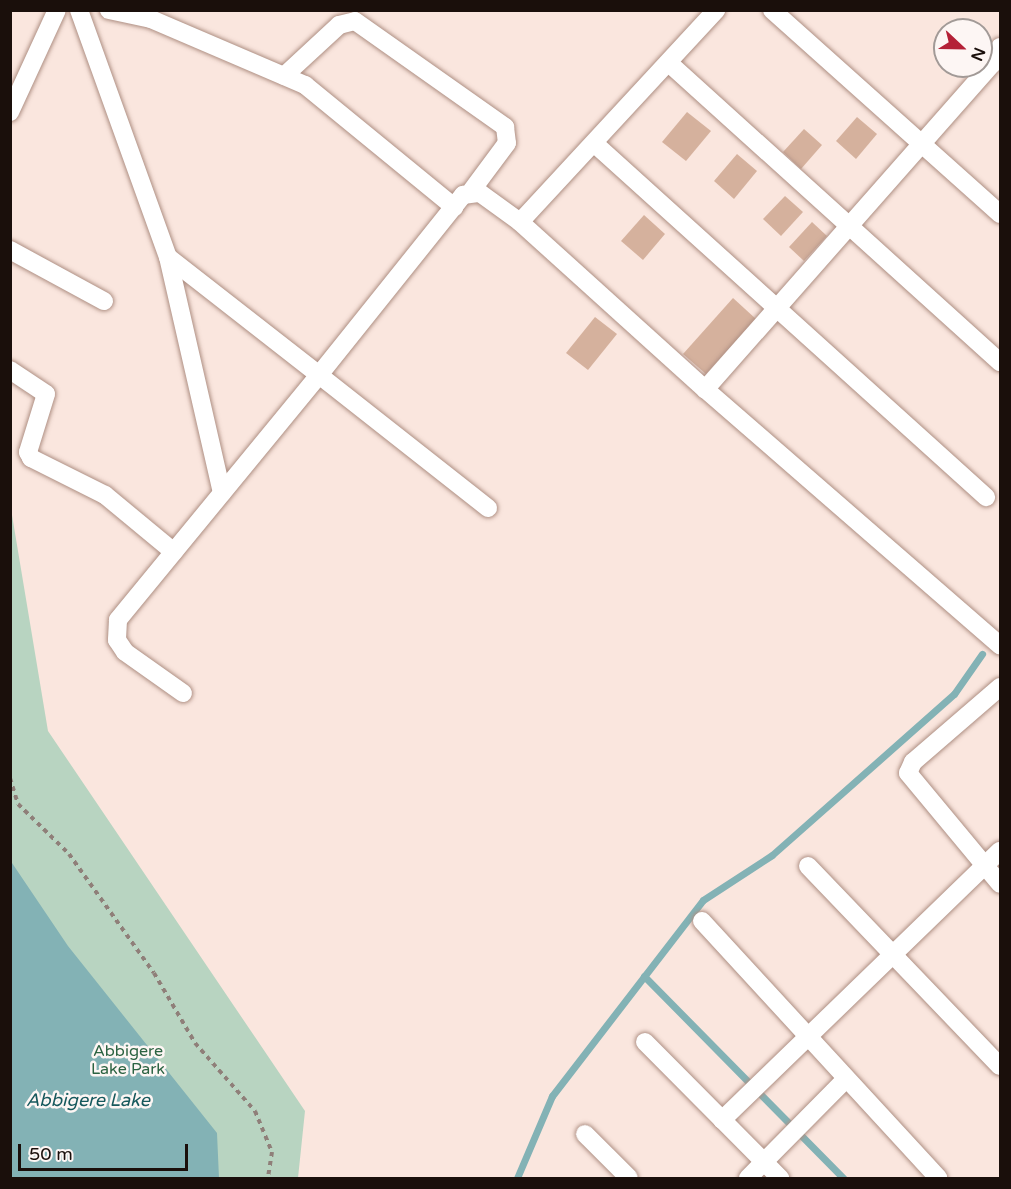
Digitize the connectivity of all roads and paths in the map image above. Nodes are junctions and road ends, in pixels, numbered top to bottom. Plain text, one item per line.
1 (79, 10) edge
2 (109, 10) edge
3 (717, 10) edge
4 (772, 10) edge
5 (50, 12) edge
6 (1000, 47) edge
7 (670, 64) junction
8 (996, 67) edge
9 (284, 76) junction
10 (10, 112) edge
11 (595, 144) junction
12 (918, 144) junction
13 (472, 190) junction
14 (454, 207) junction
15 (1000, 214) edge
16 (520, 222) junction
17 (846, 227) junction
18 (10, 250) edge
19 (168, 257) junction
20 (104, 301) dead end
21 (774, 305) junction
22 (1000, 362) edge
23 (10, 370) edge
24 (319, 375) junction
25 (705, 388) junction
26 (222, 493) junction
27 (986, 497) dead end
28 (488, 508) dead end
29 (174, 552) junction
30 (1000, 645) edge
31 (1000, 687) edge
32 (183, 693) dead end
33 (10, 778) edge
34 (1000, 851) edge
35 (808, 866) dead end
36 (985, 866) junction
37 (1000, 884) edge
38 (702, 921) dead end
39 (894, 950) junction
40 (806, 1036) junction
41 (645, 1042) dead end
42 (1000, 1066) edge
43 (846, 1078) junction
44 (722, 1120) junction
45 (585, 1134) dead end
46 (764, 1162) junction
47 (267, 1179) edge
48 (629, 1179) edge
49 (748, 1179) edge
50 (780, 1179) edge
51 (938, 1179) edge

1 - 19 street
2 - 9 street
3 - 7 street
4 - 12 street
5 - 10 street
6 - 8 street
7 - 11 street
7 - 17 street
8 - 12 street
9 - 13 street
9 - 14 street
11 - 16 street
11 - 21 street
12 - 15 street
12 - 17 street
13 - 14 street
13 - 16 street
14 - 24 street
16 - 25 street
17 - 21 street
17 - 22 street
18 - 20 street
19 - 24 street
19 - 26 street
21 - 25 street
21 - 27 street
23 - 29 street
24 - 26 street
24 - 28 street
25 - 30 street
26 - 29 street
29 - 32 street
31 - 36 street
33 - 47 path
34 - 36 street
35 - 39 street
36 - 37 street
36 - 39 street
38 - 40 street
39 - 40 street
39 - 42 street
40 - 43 street
40 - 44 street
41 - 44 street
43 - 46 street
43 - 51 street
44 - 46 street
45 - 48 street
46 - 49 street
46 - 50 street

